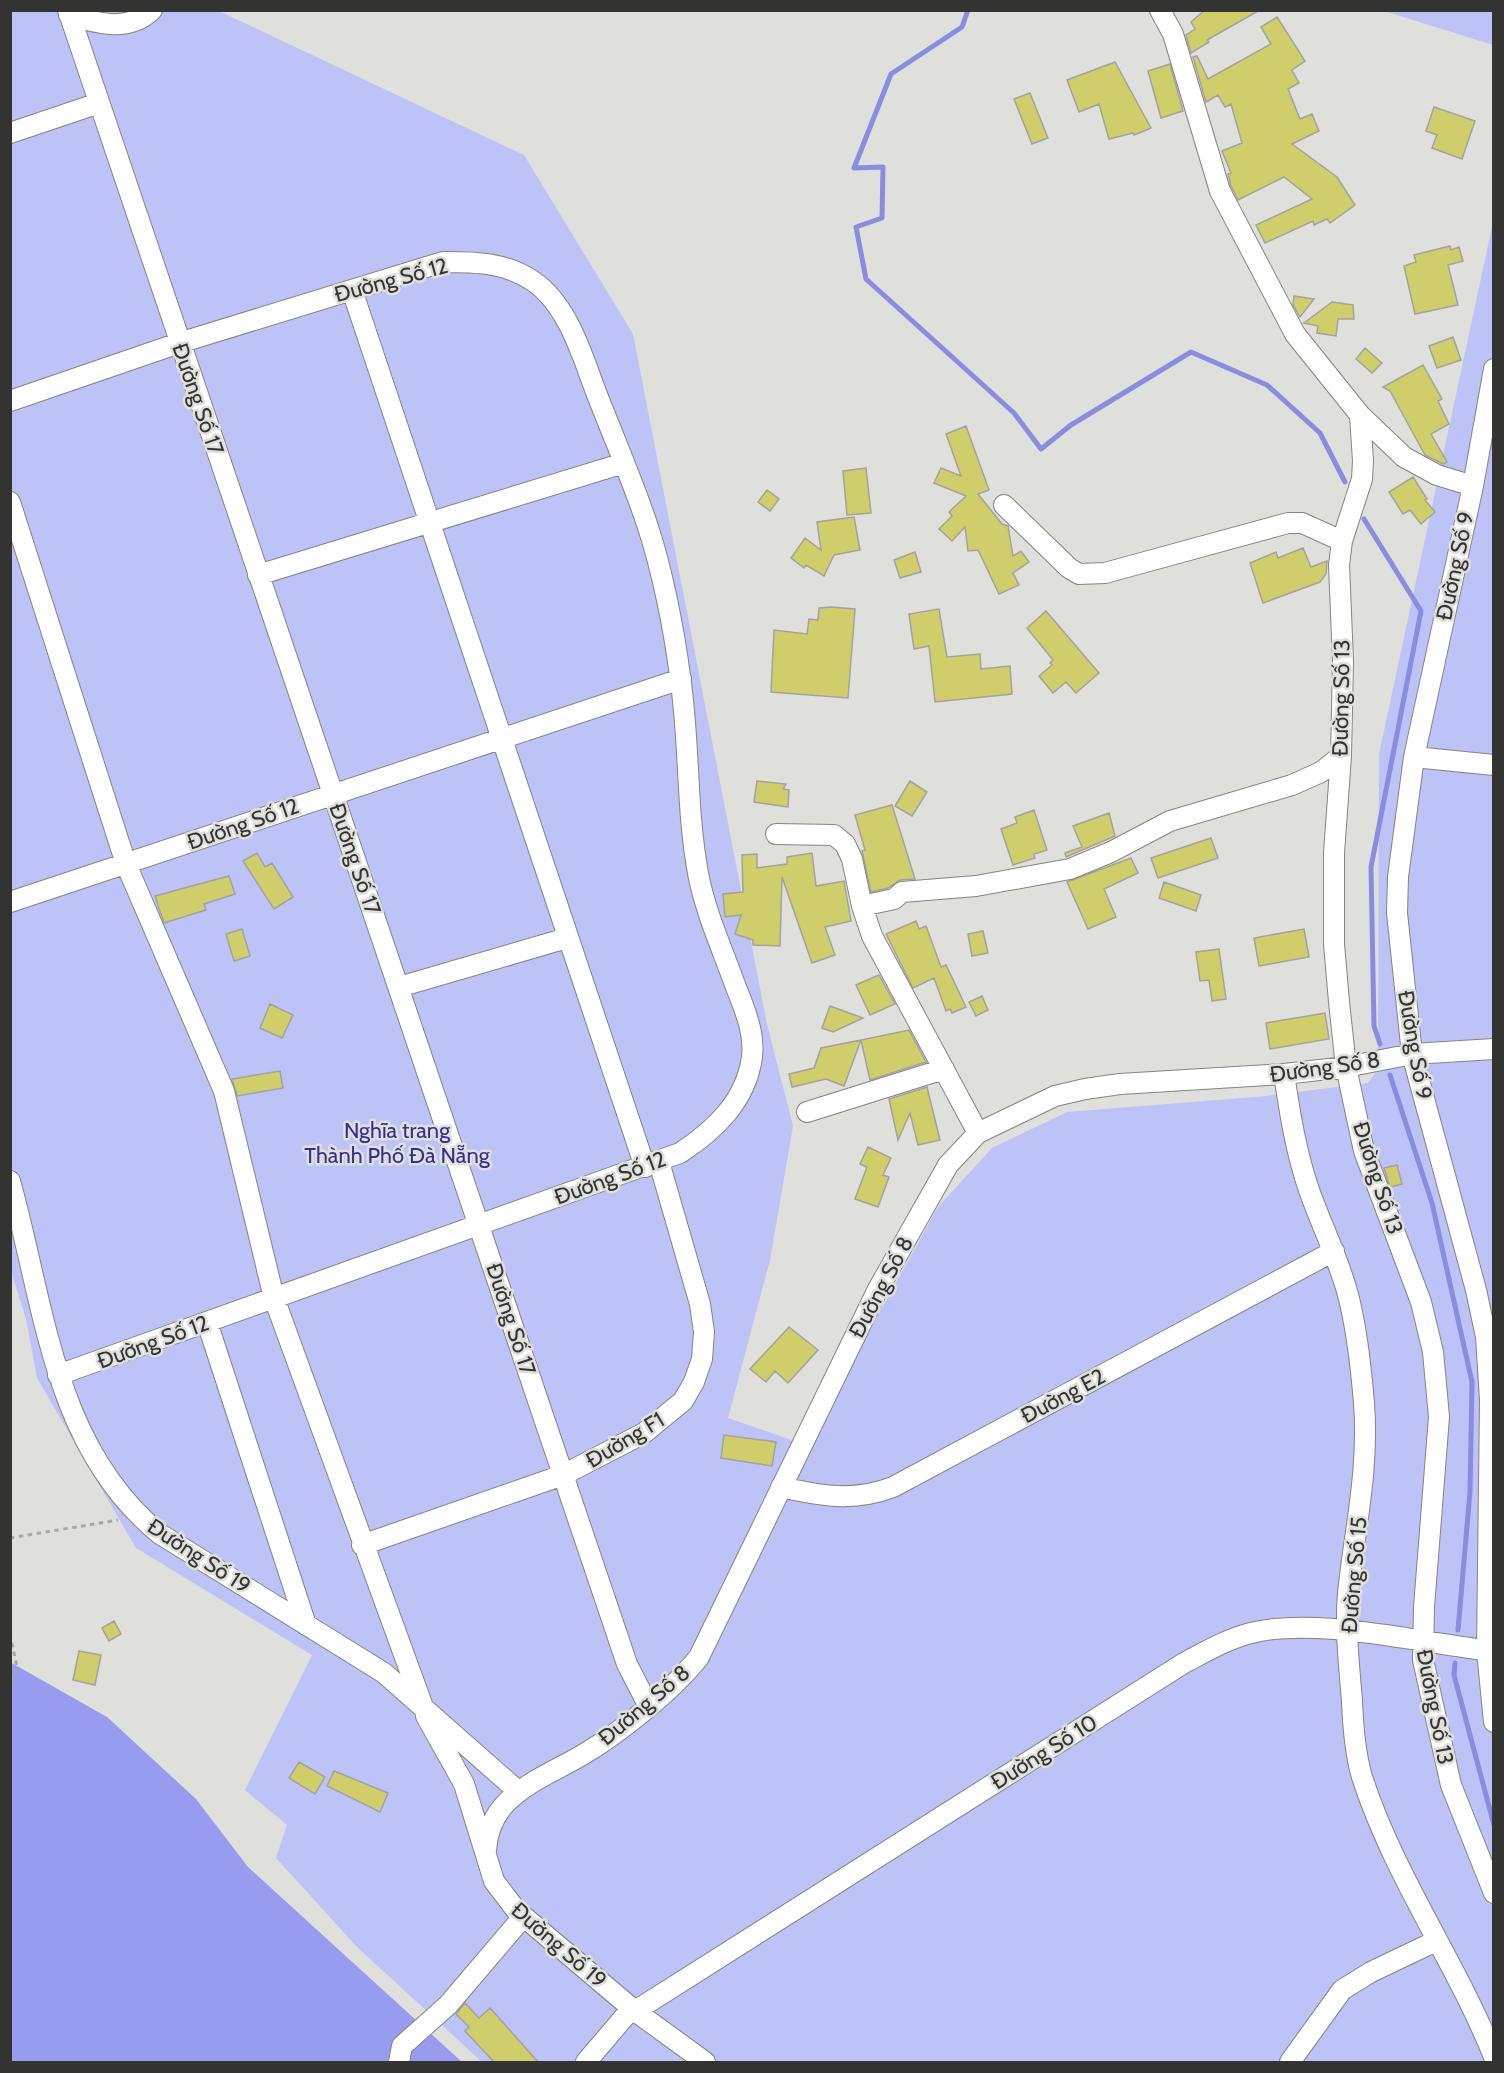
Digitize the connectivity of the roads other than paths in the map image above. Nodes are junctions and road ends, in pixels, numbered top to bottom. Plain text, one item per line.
1 (152, 10) edge
2 (1161, 10) edge
3 (68, 13) edge
4 (99, 103) junction
5 (10, 133) edge
6 (352, 290) junction
7 (179, 343) junction
8 (1494, 369) edge
9 (10, 401) edge
10 (1360, 415) junction
11 (1486, 458) edge
12 (624, 463) junction
13 (1473, 486) junction
14 (10, 502) edge
15 (1004, 505) dead end
16 (429, 520) junction
17 (1342, 541) junction
18 (258, 575) junction
19 (681, 679) junction
20 (503, 738) junction
21 (1341, 756) junction
22 (1427, 759) junction
23 (1494, 765) edge
24 (333, 794) junction
25 (776, 834) dead end
26 (126, 864) junction
27 (10, 902) edge
28 (862, 906) junction
29 (567, 938) junction
30 (399, 987) junction
31 (1494, 1049) edge
32 (1412, 1054) junction
33 (1346, 1067) junction
34 (944, 1069) junction
35 (1284, 1074) junction
36 (807, 1112) dead end
37 (978, 1133) junction
38 (652, 1164) junction
39 (10, 1181) edge
40 (480, 1225) junction
41 (1334, 1251) junction
42 (274, 1298) junction
43 (207, 1322) junction
44 (1490, 1337) edge
45 (58, 1376) junction
46 (562, 1475) junction
47 (781, 1487) junction
48 (362, 1545) junction
49 (306, 1625) junction
50 (1347, 1632) junction
51 (1422, 1642) junction
52 (1490, 1651) edge
53 (417, 1700) junction
54 (648, 1705) junction
55 (1494, 1722) edge
56 (519, 1792) junction
57 (486, 1851) junction
58 (1494, 1893) edge
59 (523, 1917) junction
60 (1436, 1941) junction
61 (634, 2010) junction
62 (1494, 2057) edge
63 (399, 2062) edge
64 (586, 2062) edge
65 (705, 2062) edge
66 (1290, 2062) edge

1 - 3 street
2 - 10 street
3 - 4 street, Đường Số 17
4 - 5 street
4 - 7 street, Đường Số 17
6 - 7 street, Đường Số 12
6 - 12 street, Đường Số 12
6 - 16 street, Đường F1
7 - 9 street, Đường Số 12
7 - 18 street, Đường Số 17
8 - 11 street, Đường Số 9
10 - 13 street
10 - 17 street, Đường Số 13
11 - 13 street, Đường Số 9
12 - 16 street
12 - 19 street, Đường Số 12
13 - 22 street, Đường Số 9
14 - 26 street
15 - 17 street
16 - 18 street
16 - 20 street, Đường F1
17 - 21 street, Đường Số 13
18 - 24 street, Đường Số 17
19 - 20 street, Đường Số 12
19 - 38 street, Đường Số 12
20 - 24 street, Đường Số 12
20 - 29 street, Đường F1
21 - 28 street
21 - 33 street, Đường Số 13
22 - 23 street
22 - 32 street, Đường Số 9
24 - 26 street, Đường Số 12
24 - 30 street, Đường Số 17
25 - 28 street
26 - 27 street, Đường Số 12
26 - 42 street
28 - 34 street
29 - 30 street
29 - 38 street, Đường F1
30 - 40 street, Đường Số 17
31 - 32 street, Đường Số 8
32 - 33 street, Đường Số 8
32 - 44 street, Đường Số 9
33 - 35 street, Đường Số 8
33 - 51 street, Đường Số 13
34 - 36 street
34 - 37 street
35 - 37 street, Đường Số 8
35 - 41 street, Đường Số 15
37 - 47 street, Đường Số 8
38 - 40 street, Đường Số 12
38 - 46 street, Đường F1
39 - 45 street, Đường Số 19
40 - 42 street, Đường Số 12
40 - 46 street, Đường Số 17
41 - 47 street, Đường E2
41 - 50 street, Đường Số 15
42 - 43 street, Đường Số 12
42 - 48 street
43 - 45 street, Đường Số 12
43 - 49 street
44 - 52 street, Đường Số 9
45 - 49 street, Đường Số 19
46 - 48 street, Đường F1
46 - 54 street, Đường Số 17
47 - 54 street, Đường Số 8
48 - 53 street
49 - 53 street, Đường Số 19
50 - 51 street, Đường Số 10
50 - 60 street, Đường Số 15
50 - 61 street, Đường Số 10
51 - 52 street, Đường Số 10
51 - 58 street, Đường Số 13
52 - 55 street, Đường Số 9
53 - 56 street, Đường Số 19
53 - 57 street, Đường Số 19
54 - 56 street, Đường Số 8
56 - 57 street, Đường Số 8
57 - 59 street, Đường Số 19
59 - 61 street, Đường Số 19
59 - 63 street
60 - 62 street, Đường Số 15
60 - 66 street
61 - 64 street, Đường Số 10
61 - 65 street, Đường Số 19

